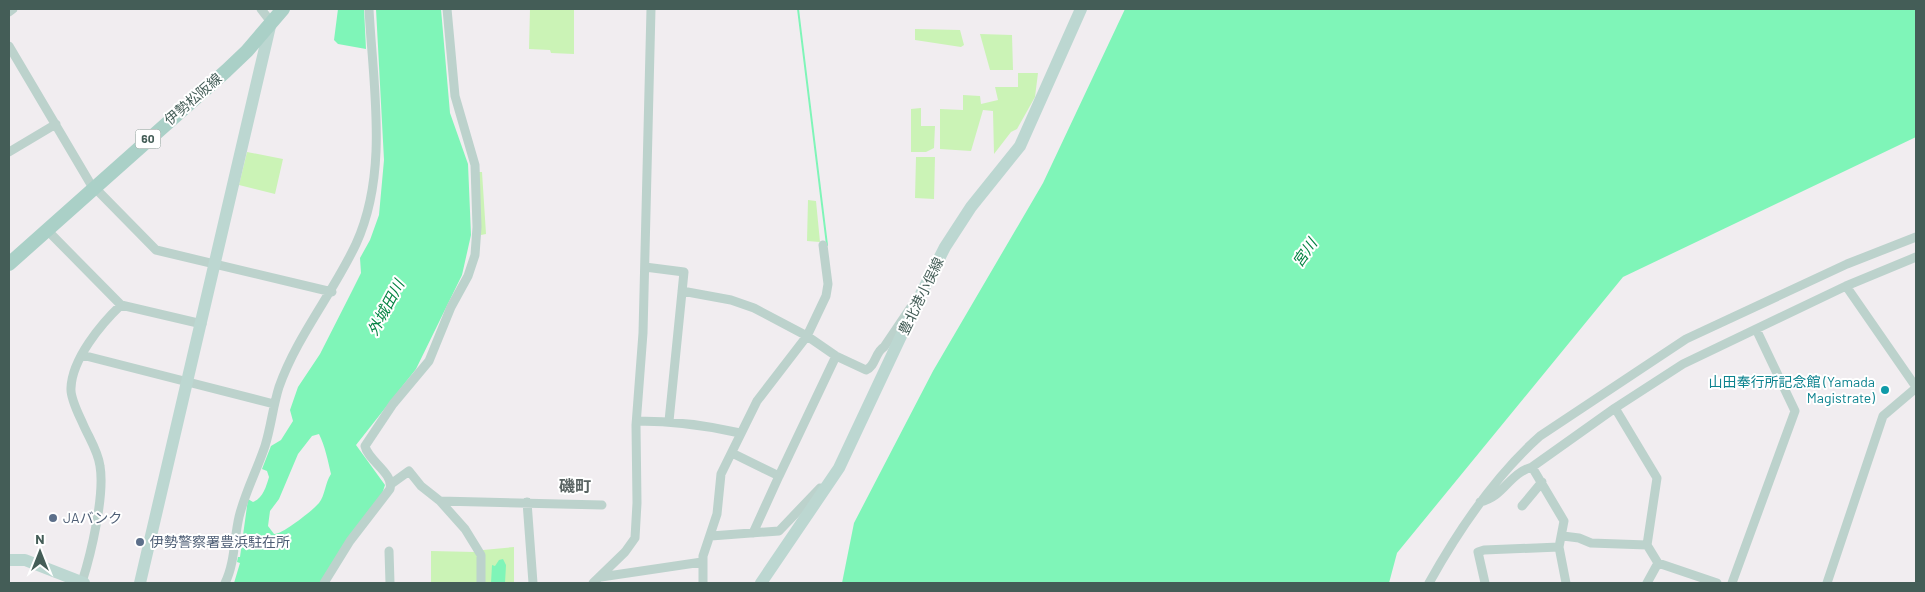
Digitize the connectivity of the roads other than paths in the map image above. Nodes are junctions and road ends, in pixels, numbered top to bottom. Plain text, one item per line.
1 (13, 9) edge
2 (261, 9) edge
3 (283, 9) edge
4 (369, 9) edge
5 (447, 9) edge
6 (650, 9) edge
7 (1081, 9) edge
8 (9, 12) edge
9 (271, 22) junction
10 (9, 46) edge
11 (56, 124) junction
12 (9, 152) edge
13 (93, 188) junction
14 (48, 231) junction
15 (1916, 237) edge
16 (823, 245) dead end
17 (1916, 257) edge
18 (9, 264) edge
19 (216, 265) junction
20 (645, 267) junction
21 (1846, 286) junction
22 (682, 291) junction
23 (332, 292) junction
24 (917, 302) junction
25 (121, 305) junction
26 (202, 324) junction
27 (1756, 329) junction
28 (807, 336) junction
29 (82, 355) junction
30 (836, 356) junction
31 (188, 382) junction
32 (1916, 388) edge
33 (274, 404) junction
34 (1615, 408) junction
35 (637, 421) junction
36 (669, 421) junction
37 (740, 433) junction
38 (732, 453) junction
39 (1532, 467) junction
40 (839, 468) junction
41 (779, 476) junction
42 (1542, 482) junction
43 (391, 484) junction
44 (440, 501) junction
45 (527, 502) junction
46 (1480, 502) junction
47 (602, 505) dead end
48 (1522, 506) dead end
49 (753, 533) junction
50 (711, 536) junction
51 (1563, 536) junction
52 (1647, 545) junction
53 (1559, 547) junction
54 (389, 551) dead end
55 (9, 560) edge
56 (702, 562) junction
57 (1658, 563) junction
58 (602, 577) junction
59 (83, 583) edge
60 (140, 583) edge
61 (225, 583) edge
62 (324, 583) edge
63 (390, 583) edge
64 (481, 583) edge
65 (533, 583) edge
66 (593, 583) edge
67 (703, 583) edge
68 (761, 583) edge
69 (1429, 583) edge
70 (1485, 583) edge
71 (1566, 583) edge
72 (1647, 583) edge
73 (1715, 583) edge
74 (1732, 583) edge
75 (1827, 583) edge

1 - 8 street
2 - 9 street
3 - 9 main road, 伊勢松阪線 / 60
4 - 23 street
5 - 43 street
6 - 20 street
7 - 24 main road, 豊北港小俣線
9 - 13 main road, 伊勢松阪線 / 60
9 - 19 main road
10 - 11 street
11 - 12 street
11 - 13 street
13 - 14 main road, 伊勢松阪線 / 60
13 - 19 street
14 - 18 main road, 伊勢松阪線 / 60
14 - 25 street
15 - 46 street
16 - 28 street
17 - 21 street
19 - 23 street
19 - 26 main road
20 - 22 street
20 - 35 street
21 - 27 street
21 - 32 street
22 - 28 street
22 - 36 street
23 - 33 street
24 - 30 street
24 - 40 main road, 豊北港小俣線
25 - 26 street
25 - 29 street
26 - 31 main road
27 - 34 street
27 - 74 street
28 - 30 street
28 - 37 street
29 - 31 street
29 - 59 street
30 - 41 street
31 - 33 street
31 - 60 main road
32 - 75 street
33 - 61 street
34 - 39 street
34 - 52 street
35 - 36 street
35 - 58 street
36 - 37 street
37 - 38 street
38 - 41 street
38 - 50 street
39 - 42 street
39 - 46 street
40 - 49 street
40 - 68 main road, 豊北港小俣線
41 - 49 street
42 - 48 street
42 - 51 street
43 - 44 street
43 - 62 street
44 - 45 street
44 - 64 street
45 - 47 street
45 - 65 street
46 - 69 street
49 - 50 street
50 - 56 street
51 - 52 street
51 - 53 street
52 - 57 street
53 - 70 street
53 - 71 street
54 - 63 street
55 - 59 main road
56 - 58 street
56 - 67 street
57 - 72 street
57 - 73 street
58 - 66 street

